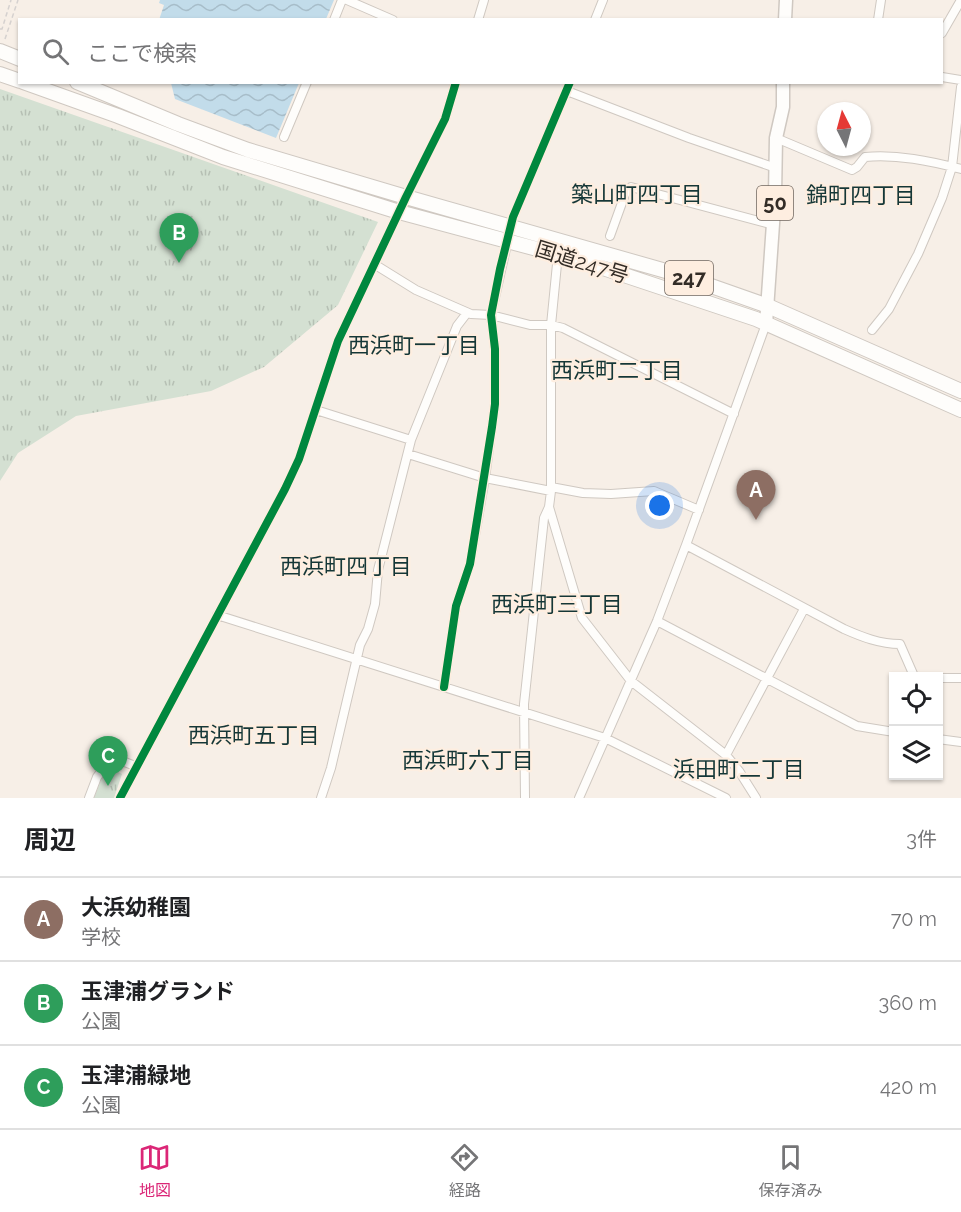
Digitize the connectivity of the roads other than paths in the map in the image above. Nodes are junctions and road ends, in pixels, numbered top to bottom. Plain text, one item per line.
1 (342, 0) edge
2 (347, 0) edge
3 (484, 0) edge
4 (603, 0) edge
5 (786, 0) edge
6 (881, 0) edge
7 (961, 0) edge
8 (335, 18) edge
9 (388, 18) edge
10 (479, 18) edge
11 (596, 18) edge
12 (785, 18) edge
13 (878, 18) edge
14 (943, 31) edge
15 (1, 51) edge
16 (18, 58) edge
17 (0, 74) edge
18 (943, 77) edge
19 (961, 80) edge
20 (18, 81) edge
21 (27, 84) edge
22 (82, 84) edge
23 (306, 84) edge
24 (455, 84) edge
25 (783, 84) edge
26 (568, 87) edge
27 (961, 87) edge
28 (284, 137) dead end
29 (776, 138) junction
30 (952, 166) junction
31 (776, 168) junction
32 (961, 169) edge
33 (406, 197) junction
34 (399, 212) junction
35 (774, 225) junction
36 (509, 233) junction
37 (609, 236) dead end
38 (558, 254) junction
39 (374, 264) junction
40 (768, 306) junction
41 (467, 313) junction
42 (491, 315) junction
43 (766, 324) junction
44 (551, 325) junction
45 (872, 330) dead end
46 (960, 387) edge
47 (316, 410) junction
48 (961, 410) edge
49 (734, 414) junction
50 (411, 440) junction
51 (408, 454) junction
52 (485, 478) junction
53 (551, 489) junction
54 (549, 507) junction
55 (699, 510) junction
56 (686, 545) junction
57 (804, 609) junction
58 (217, 615) junction
59 (657, 621) junction
60 (356, 659) junction
61 (912, 672) edge
62 (766, 678) junction
63 (943, 678) edge
64 (961, 678) edge
65 (631, 681) junction
66 (444, 687) junction
67 (524, 714) junction
68 (889, 731) edge
69 (605, 738) junction
70 (943, 740) edge
71 (961, 742) edge
72 (726, 755) junction
73 (135, 766) junction
74 (89, 798) edge
75 (120, 798) edge
76 (321, 798) edge
77 (525, 798) edge
78 (579, 798) edge
79 (726, 798) edge
80 (756, 798) edge

1 - 8 street
2 - 9 street
3 - 10 street
4 - 11 street
5 - 12 main road
6 - 13 street
7 - 14 street
15 - 16 highway
17 - 20 highway, 国道247号 / 247
18 - 19 street
21 - 34 highway, 国道247号 / 247
22 - 33 highway, 国道247号 / 247
23 - 28 street
24 - 33 street
25 - 29 main road, 50
26 - 31 street
26 - 36 street
27 - 30 street
29 - 30 street
29 - 31 main road, 50
30 - 32 street
30 - 45 street
31 - 35 main road, 50
33 - 34 street
33 - 36 highway, 国道247号 / 247
34 - 36 highway, 国道247号 / 247
34 - 39 street
35 - 37 street
35 - 40 main road, 50
36 - 38 highway, 国道247号 / 247
36 - 40 highway, 国道247号 / 247
36 - 42 street
38 - 43 highway, 国道247号 / 247
38 - 44 street
39 - 41 street
39 - 47 street
40 - 43 main road, 50
40 - 46 highway, 国道247号 / 247
41 - 42 street
41 - 50 street
42 - 44 street
42 - 52 street
43 - 48 highway, 国道247号 / 247
43 - 49 street
44 - 49 street
44 - 53 street
47 - 50 street
47 - 58 street
49 - 55 street
50 - 51 street
51 - 52 street
51 - 60 street
52 - 53 street
52 - 66 street
53 - 54 street
53 - 55 street
54 - 65 street
54 - 67 street
55 - 56 street
56 - 57 street
56 - 59 street
57 - 61 street
57 - 62 street
58 - 60 street
58 - 73 street
59 - 62 street
59 - 65 street
60 - 66 street
60 - 76 street
62 - 68 street
62 - 72 street
63 - 64 street
65 - 69 street
65 - 72 street
66 - 67 street
67 - 69 street
67 - 77 street
69 - 78 street
69 - 79 street
70 - 71 street
72 - 80 street
73 - 74 street
73 - 75 street

